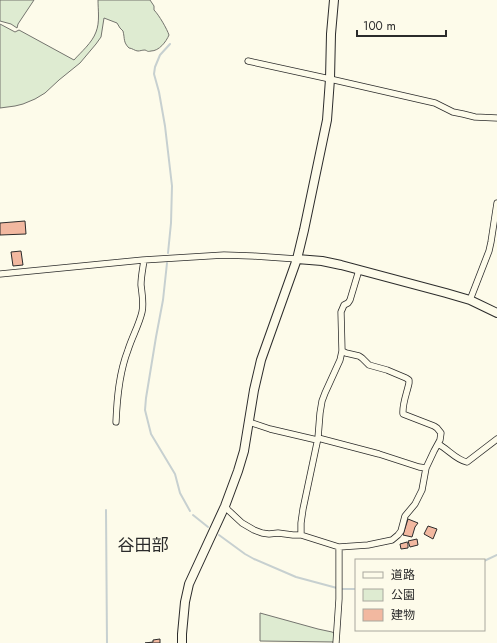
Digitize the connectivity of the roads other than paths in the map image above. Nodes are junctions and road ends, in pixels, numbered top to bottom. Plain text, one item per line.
1 (334, 0) edge
2 (248, 62) dead end
3 (330, 79) junction
4 (497, 118) edge
5 (497, 203) edge
6 (297, 259) junction
7 (144, 260) junction
8 (359, 270) junction
9 (0, 274) edge
10 (470, 300) junction
11 (497, 313) edge
12 (342, 351) junction
13 (116, 422) dead end
14 (248, 422) junction
15 (318, 439) junction
16 (497, 439) edge
17 (438, 444) junction
18 (426, 468) junction
19 (225, 506) junction
20 (301, 534) junction
21 (339, 547) junction
22 (182, 643) edge
23 (336, 643) edge

1 - 3 street
2 - 3 street
3 - 4 street
3 - 6 street
5 - 10 street
6 - 7 street
6 - 8 street
6 - 14 street
7 - 9 street
7 - 13 street
8 - 10 street
8 - 12 street
10 - 11 street
12 - 15 street
12 - 17 street
14 - 15 street
14 - 19 street
15 - 18 street
15 - 20 street
16 - 17 street
17 - 18 street
18 - 21 street
19 - 20 street
19 - 22 street
20 - 21 street
21 - 23 street

